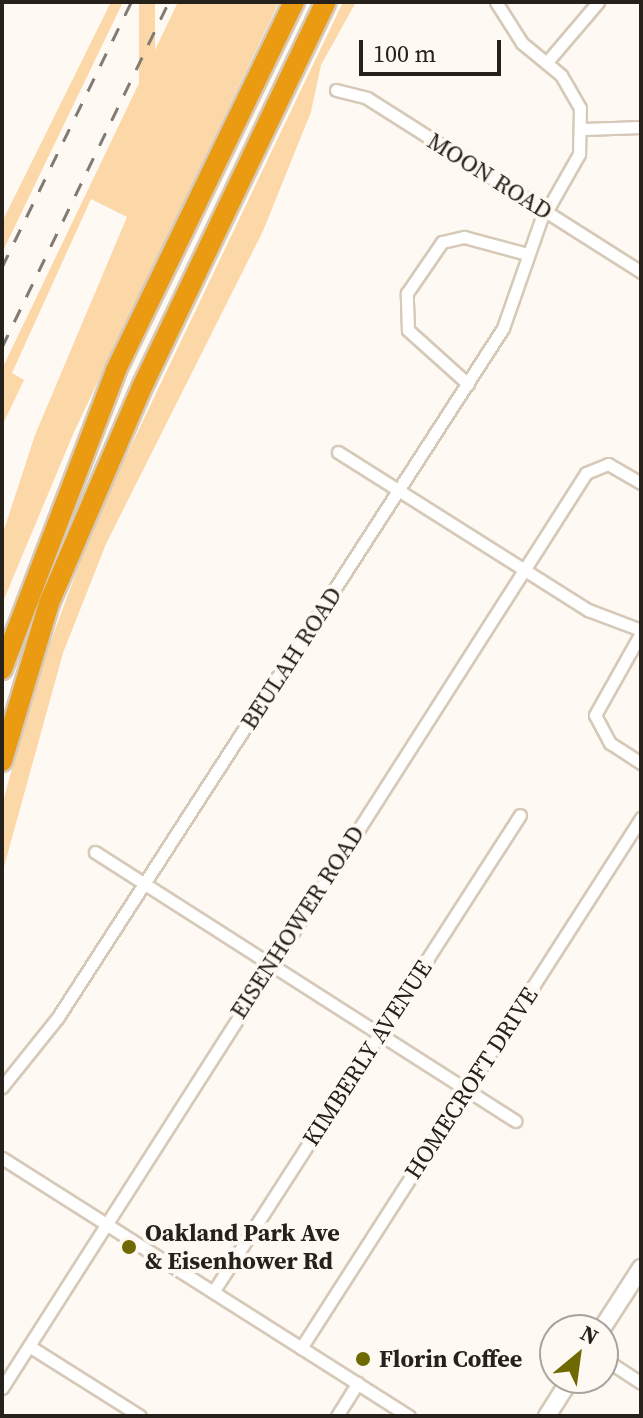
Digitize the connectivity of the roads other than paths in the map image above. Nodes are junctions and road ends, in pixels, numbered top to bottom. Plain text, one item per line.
1 (294, 2) edge
2 (326, 2) edge
3 (496, 2) edge
4 (598, 2) edge
5 (547, 62) junction
6 (336, 90) dead end
7 (641, 127) edge
8 (584, 129) junction
9 (545, 211) junction
10 (527, 254) junction
11 (641, 272) edge
12 (468, 384) junction
13 (338, 452) dead end
14 (641, 483) edge
15 (398, 490) junction
16 (524, 570) junction
17 (22, 611) junction
18 (641, 632) edge
19 (2, 645) edge
20 (2, 669) edge
21 (2, 761) edge
22 (641, 763) edge
23 (520, 815) dead end
24 (641, 818) edge
25 (95, 852) dead end
26 (145, 883) junction
27 (271, 962) junction
28 (380, 1033) junction
29 (2, 1087) edge
30 (466, 1090) junction
31 (515, 1121) dead end
32 (2, 1158) edge
33 (105, 1224) junction
34 (641, 1268) edge
35 (213, 1292) junction
36 (611, 1314) edge
37 (29, 1346) junction
38 (301, 1348) junction
39 (619, 1369) edge
40 (358, 1383) junction
41 (641, 1383) edge
42 (2, 1388) edge
43 (561, 1394) edge
44 (140, 1416) edge
45 (337, 1416) edge
46 (409, 1416) edge
47 (547, 1416) edge

1 - 17 highway
2 - 21 highway
3 - 5 street
4 - 5 street
5 - 8 street
6 - 9 street, MOON ROAD
7 - 8 street
8 - 9 street, BEULAH ROAD
9 - 10 street, BEULAH ROAD
9 - 11 street, MOON ROAD
10 - 12 street, BEULAH ROAD
10 - 12 street
12 - 15 street, BEULAH ROAD
13 - 15 street
14 - 16 street, EISENHOWER ROAD
15 - 16 street
15 - 26 street, BEULAH ROAD
16 - 18 street
16 - 27 street, EISENHOWER ROAD
17 - 19 highway
17 - 20 highway
18 - 22 street
23 - 28 street, KIMBERLY AVENUE
24 - 30 street, HOMECROFT DRIVE
25 - 26 street
26 - 27 street
26 - 29 street, BEULAH ROAD
27 - 28 street
27 - 33 street, EISENHOWER ROAD
28 - 30 street
28 - 35 street, KIMBERLY AVENUE
30 - 31 street
30 - 38 street, HOMECROFT DRIVE
32 - 33 street
33 - 35 street
33 - 37 street, EISENHOWER ROAD
34 - 36 street
35 - 38 street
37 - 42 street, EISENHOWER ROAD
37 - 44 street
38 - 40 street
39 - 41 street
40 - 45 street
40 - 46 street
43 - 47 street

